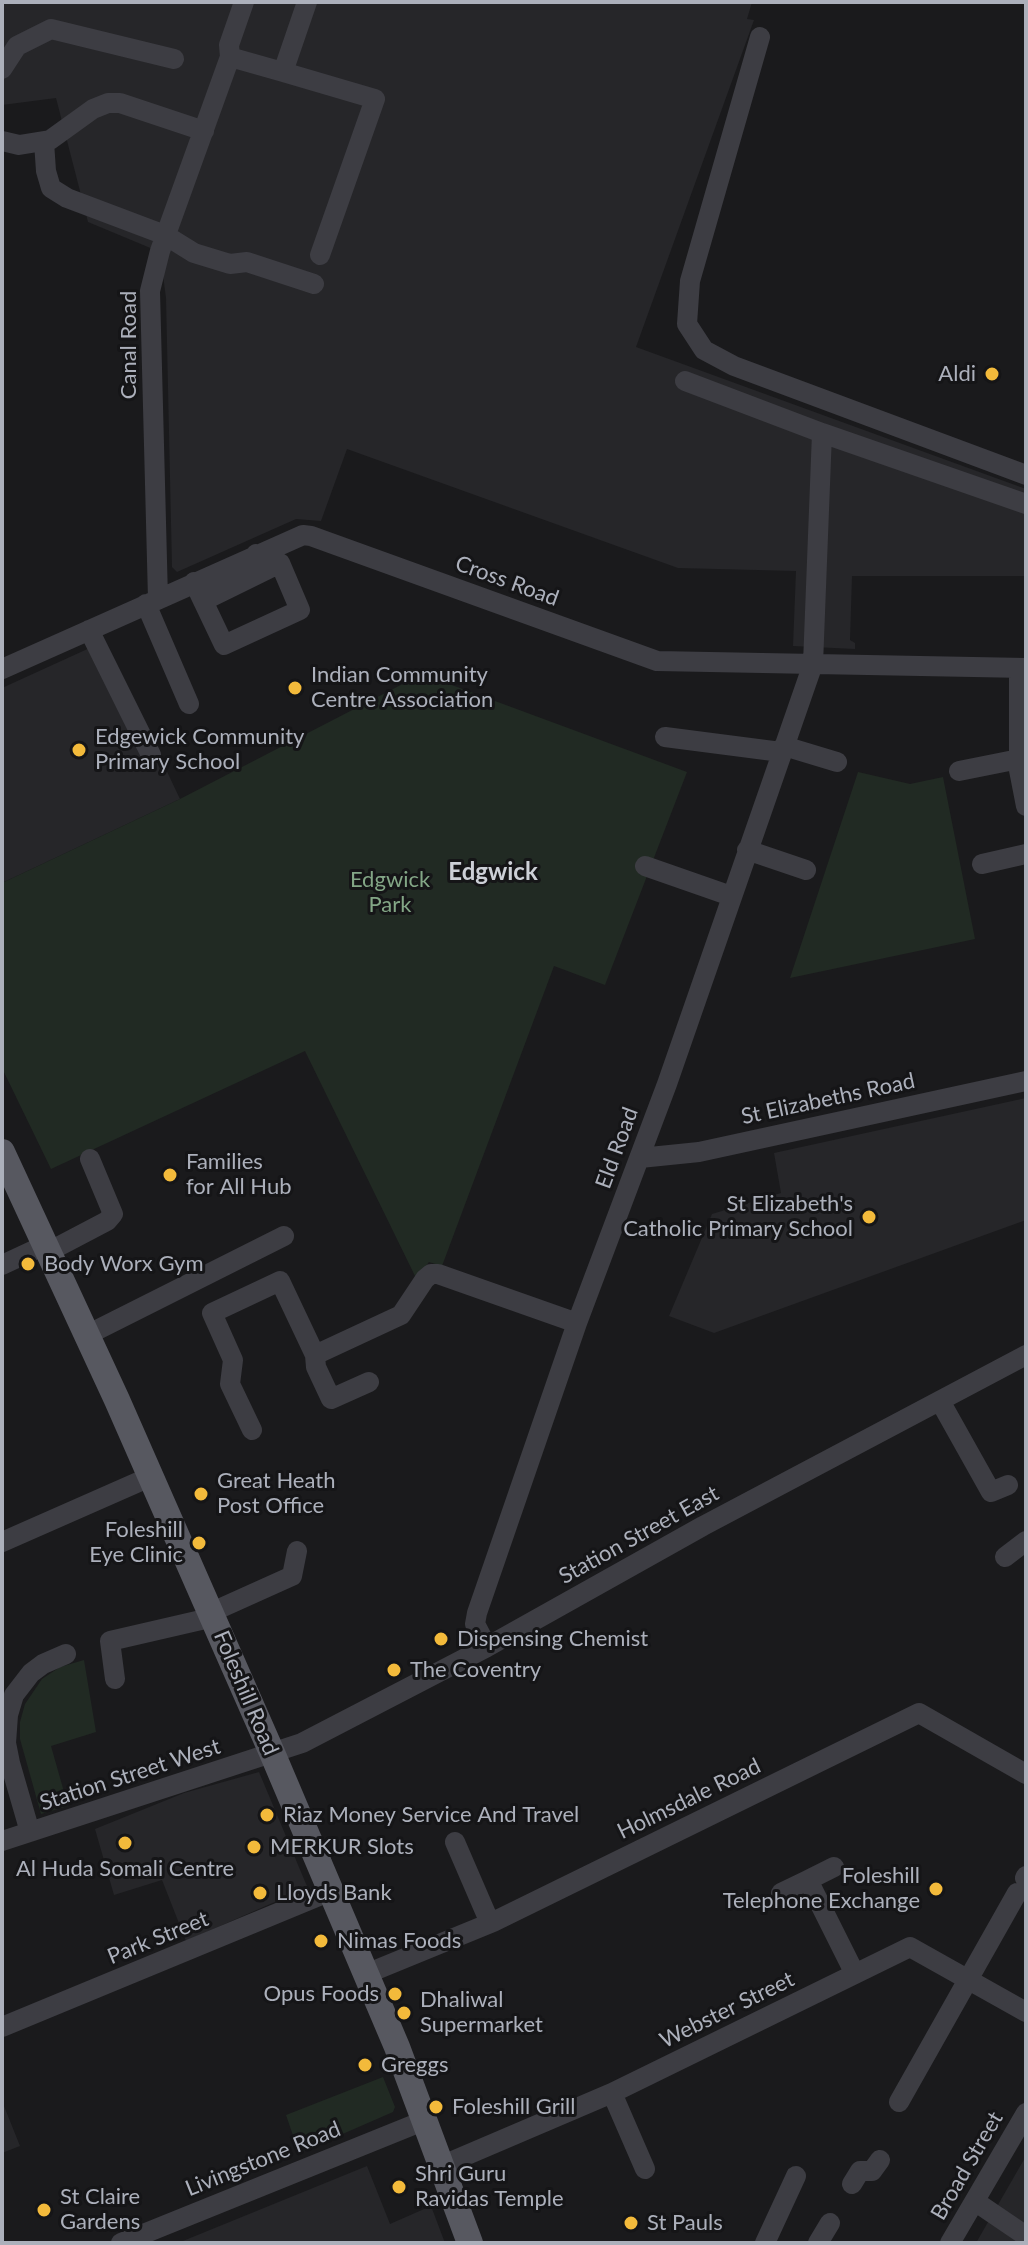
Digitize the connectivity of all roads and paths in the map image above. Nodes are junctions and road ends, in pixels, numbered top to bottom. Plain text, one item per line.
1 (244, 2) edge
2 (307, 2) edge
3 (760, 37) dead end
4 (230, 57) junction
5 (174, 59) dead end
6 (2, 69) edge
7 (283, 72) junction
8 (204, 131) junction
9 (2, 141) edge
10 (44, 142) junction
11 (165, 235) junction
12 (320, 255) dead end
13 (314, 284) dead end
14 (685, 381) dead end
15 (822, 433) junction
16 (1026, 475) edge
17 (1026, 504) edge
18 (260, 563) junction
19 (198, 591) junction
20 (152, 601) junction
21 (89, 630) junction
22 (813, 664) junction
23 (1022, 668) edge
24 (2, 669) edge
25 (189, 704) dead end
26 (665, 737) dead end
27 (783, 749) junction
28 (151, 755) dead end
29 (1019, 759) junction
30 (837, 762) dead end
31 (959, 771) dead end
32 (1026, 806) edge
33 (747, 850) junction
34 (1026, 854) edge
35 (982, 864) dead end
36 (645, 866) dead end
37 (806, 870) dead end
38 (731, 896) junction
39 (1026, 1081) edge
40 (2, 1152) edge
41 (640, 1158) junction
42 (90, 1159) dead end
43 (284, 1236) dead end
44 (47, 1248) junction
45 (2, 1265) edge
46 (577, 1323) junction
47 (87, 1335) junction
48 (315, 1355) junction
49 (1026, 1355) edge
50 (369, 1382) dead end
51 (940, 1401) junction
52 (252, 1430) dead end
53 (152, 1476) junction
54 (1008, 1485) dead end
55 (1022, 1536) edge
56 (2, 1542) edge
57 (297, 1551) dead end
58 (1005, 1557) dead end
59 (213, 1615) junction
60 (487, 1647) junction
61 (66, 1654) dead end
62 (115, 1679) dead end
63 (273, 1755) junction
64 (1026, 1774) edge
65 (30, 1832) junction
66 (2, 1841) edge
67 (455, 1842) dead end
68 (834, 1867) dead end
69 (808, 1880) junction
70 (1023, 1882) edge
71 (331, 1891) junction
72 (781, 1893) dead end
73 (490, 1923) junction
74 (366, 1974) junction
75 (855, 1974) junction
76 (969, 1979) junction
77 (1026, 2012) edge
78 (2, 2027) edge
79 (612, 2093) junction
80 (899, 2102) dead end
81 (1026, 2113) edge
82 (423, 2121) junction
83 (880, 2160) dead end
84 (441, 2166) junction
85 (645, 2169) dead end
86 (796, 2176) dead end
87 (852, 2184) dead end
88 (976, 2202) junction
89 (830, 2223) dead end
90 (1026, 2236) edge
91 (121, 2243) edge
92 (470, 2243) edge
93 (765, 2243) edge
94 (818, 2243) edge
95 (950, 2243) edge

1 - 4 street, Canal Road
2 - 7 street
3 - 16 street
4 - 7 street
4 - 8 street, Canal Road
5 - 6 street
7 - 12 street
8 - 10 street
8 - 11 street, Canal Road
9 - 10 street
10 - 11 street
11 - 13 street
11 - 20 street, Canal Road
14 - 15 street
15 - 17 street
15 - 22 street, Eld Road
18 - 19 street, Cross Road
18 - 19 street
18 - 22 street, Cross Road
19 - 20 street, Cross Road
20 - 21 street, Cross Road
20 - 25 street
21 - 24 street, Cross Road
21 - 28 street
22 - 23 street, Cross Road
22 - 27 street, Eld Road
23 - 29 street
26 - 27 street
27 - 30 street
27 - 33 street, Eld Road
29 - 31 street
29 - 32 street
33 - 37 street
33 - 38 street, Eld Road
34 - 35 street
36 - 38 street
38 - 41 street, Eld Road
39 - 41 street, St Elizabeths Road
40 - 44 main road, Foleshill Road
41 - 46 street, Eld Road
42 - 44 street
43 - 47 street
44 - 45 street
44 - 47 main road, Foleshill Road
46 - 48 street
46 - 60 street, Eld Road
47 - 53 main road, Foleshill Road
48 - 50 street
48 - 52 street
49 - 51 street, Station Street East
51 - 54 street
51 - 60 street, Station Street East
53 - 56 street
53 - 59 main road, Foleshill Road
55 - 58 street
57 - 59 street
59 - 62 street
59 - 63 main road, Foleshill Road
60 - 63 street, Station Street East
61 - 65 street
63 - 65 street, Station Street West
63 - 71 main road, Foleshill Road
64 - 73 street, Holmsdale Road
65 - 66 street, Station Street West
67 - 73 street
68 - 69 street
69 - 72 street
69 - 75 street
70 - 76 street
71 - 74 main road, Foleshill Road
71 - 78 street, Park Street
73 - 74 street, Holmsdale Road
74 - 82 main road, Foleshill Road
75 - 76 street, Webster Street
75 - 79 street, Webster Street
76 - 77 street, Webster Street
76 - 80 street
79 - 84 street, Webster Street
79 - 85 street
81 - 88 street, Broad Street
82 - 84 main road, Foleshill Road
82 - 91 street, Livingstone Road
83 - 87 street
84 - 92 main road, Foleshill Road
86 - 93 street
88 - 90 street
88 - 95 street, Broad Street
89 - 94 street

